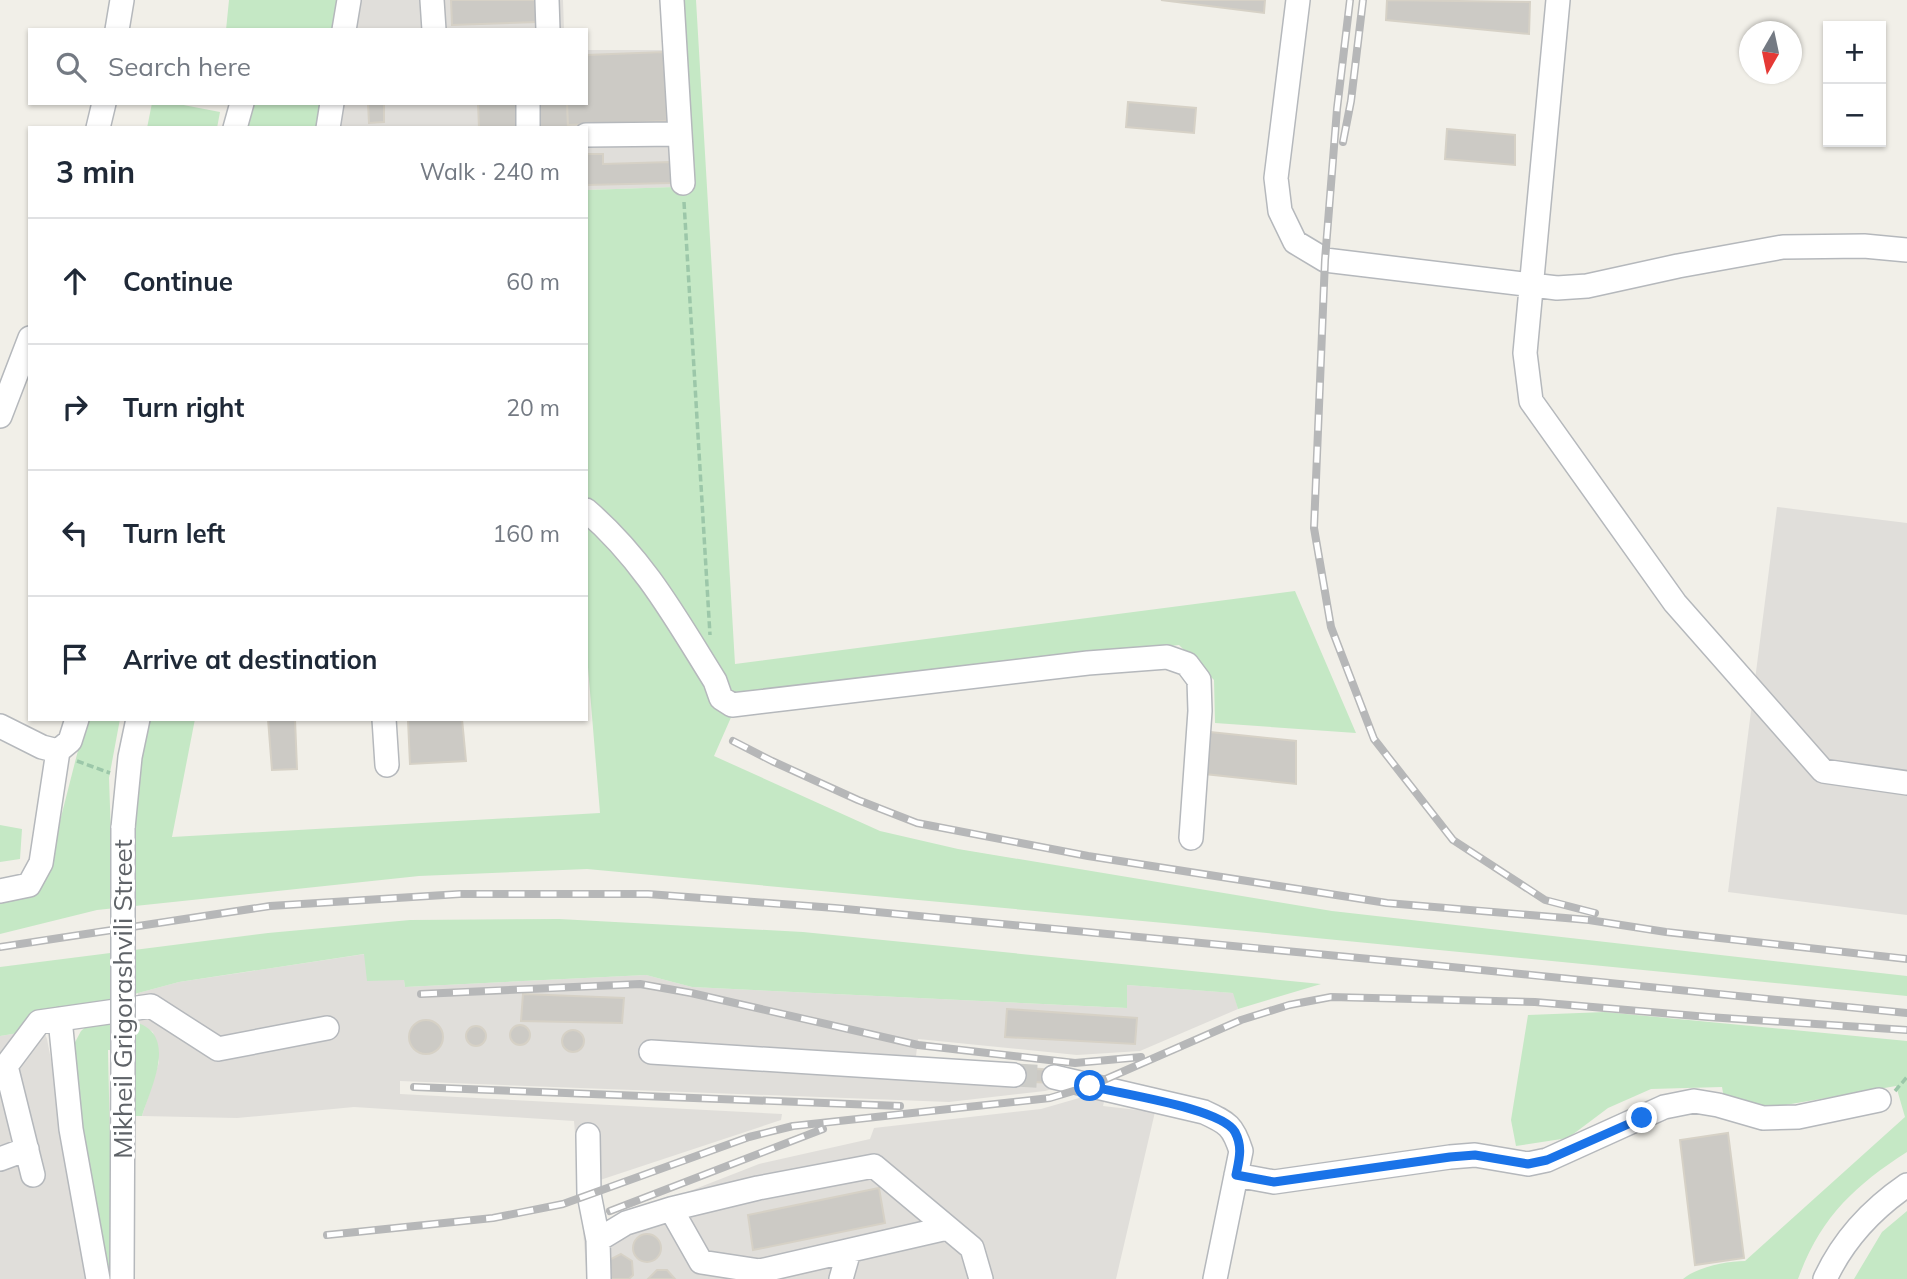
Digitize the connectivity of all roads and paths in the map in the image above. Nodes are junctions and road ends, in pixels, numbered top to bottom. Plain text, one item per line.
1 (122, 0) edge
2 (349, 0) edge
3 (432, 0) edge
4 (547, 0) edge
5 (672, 0) edge
6 (1298, 0) edge
7 (1558, 0) edge
8 (117, 28) edge
9 (344, 28) edge
10 (434, 28) edge
11 (548, 28) edge
12 (104, 105) edge
13 (241, 105) edge
14 (332, 105) edge
15 (528, 105) edge
16 (98, 126) edge
17 (236, 126) edge
18 (328, 126) edge
19 (528, 126) edge
20 (680, 134) junction
21 (588, 135) edge
22 (683, 183) joint
23 (1907, 250) edge
24 (1530, 285) junction
25 (28, 343) edge
26 (0, 416) edge
27 (588, 512) edge
28 (710, 646) dead end
29 (76, 721) edge
30 (138, 721) edge
31 (384, 721) edge
32 (0, 726) edge
33 (58, 753) junction
34 (387, 765) dead end
35 (128, 779) junction
36 (1907, 783) edge
37 (1191, 838) dead end
38 (0, 891) edge
39 (60, 1019) junction
40 (327, 1028) dead end
41 (651, 1052) dead end
42 (1014, 1075) tunnel mouth
43 (1054, 1077) tunnel mouth
44 (1880, 1100) dead end
45 (588, 1135) dead end
46 (27, 1149) junction
47 (0, 1159) edge
48 (33, 1175) dead end
49 (1236, 1175) junction
50 (1907, 1185) edge
51 (671, 1209) junction
52 (947, 1228) junction
53 (598, 1240) junction
54 (849, 1251) junction
55 (98, 1279) edge
56 (122, 1279) edge
57 (599, 1279) edge
58 (841, 1279) edge
59 (981, 1279) edge
60 (1215, 1279) edge
61 (1825, 1279) edge

1 - 8 street
2 - 9 street
3 - 10 street
4 - 11 street
5 - 20 street
6 - 24 street
7 - 24 street
12 - 16 street
13 - 17 street
14 - 18 street
15 - 19 street
20 - 21 street
20 - 22 street
22 - 28 path
23 - 24 street
24 - 36 street
25 - 26 street
27 - 37 street
29 - 33 street
30 - 35 street, Mikheil Grigorashvili Street
31 - 34 street
32 - 33 street
33 - 35 path
33 - 38 street
35 - 56 street, Mikheil Grigorashvili Street, bridge
39 - 40 street
39 - 46 street
39 - 55 street
41 - 42 street
43 - 49 street
44 - 49 street
45 - 53 street
46 - 47 street
46 - 48 street
49 - 60 street
50 - 61 street
51 - 52 street
51 - 53 street
51 - 54 street
52 - 54 street
52 - 59 street
53 - 57 street
54 - 58 street

